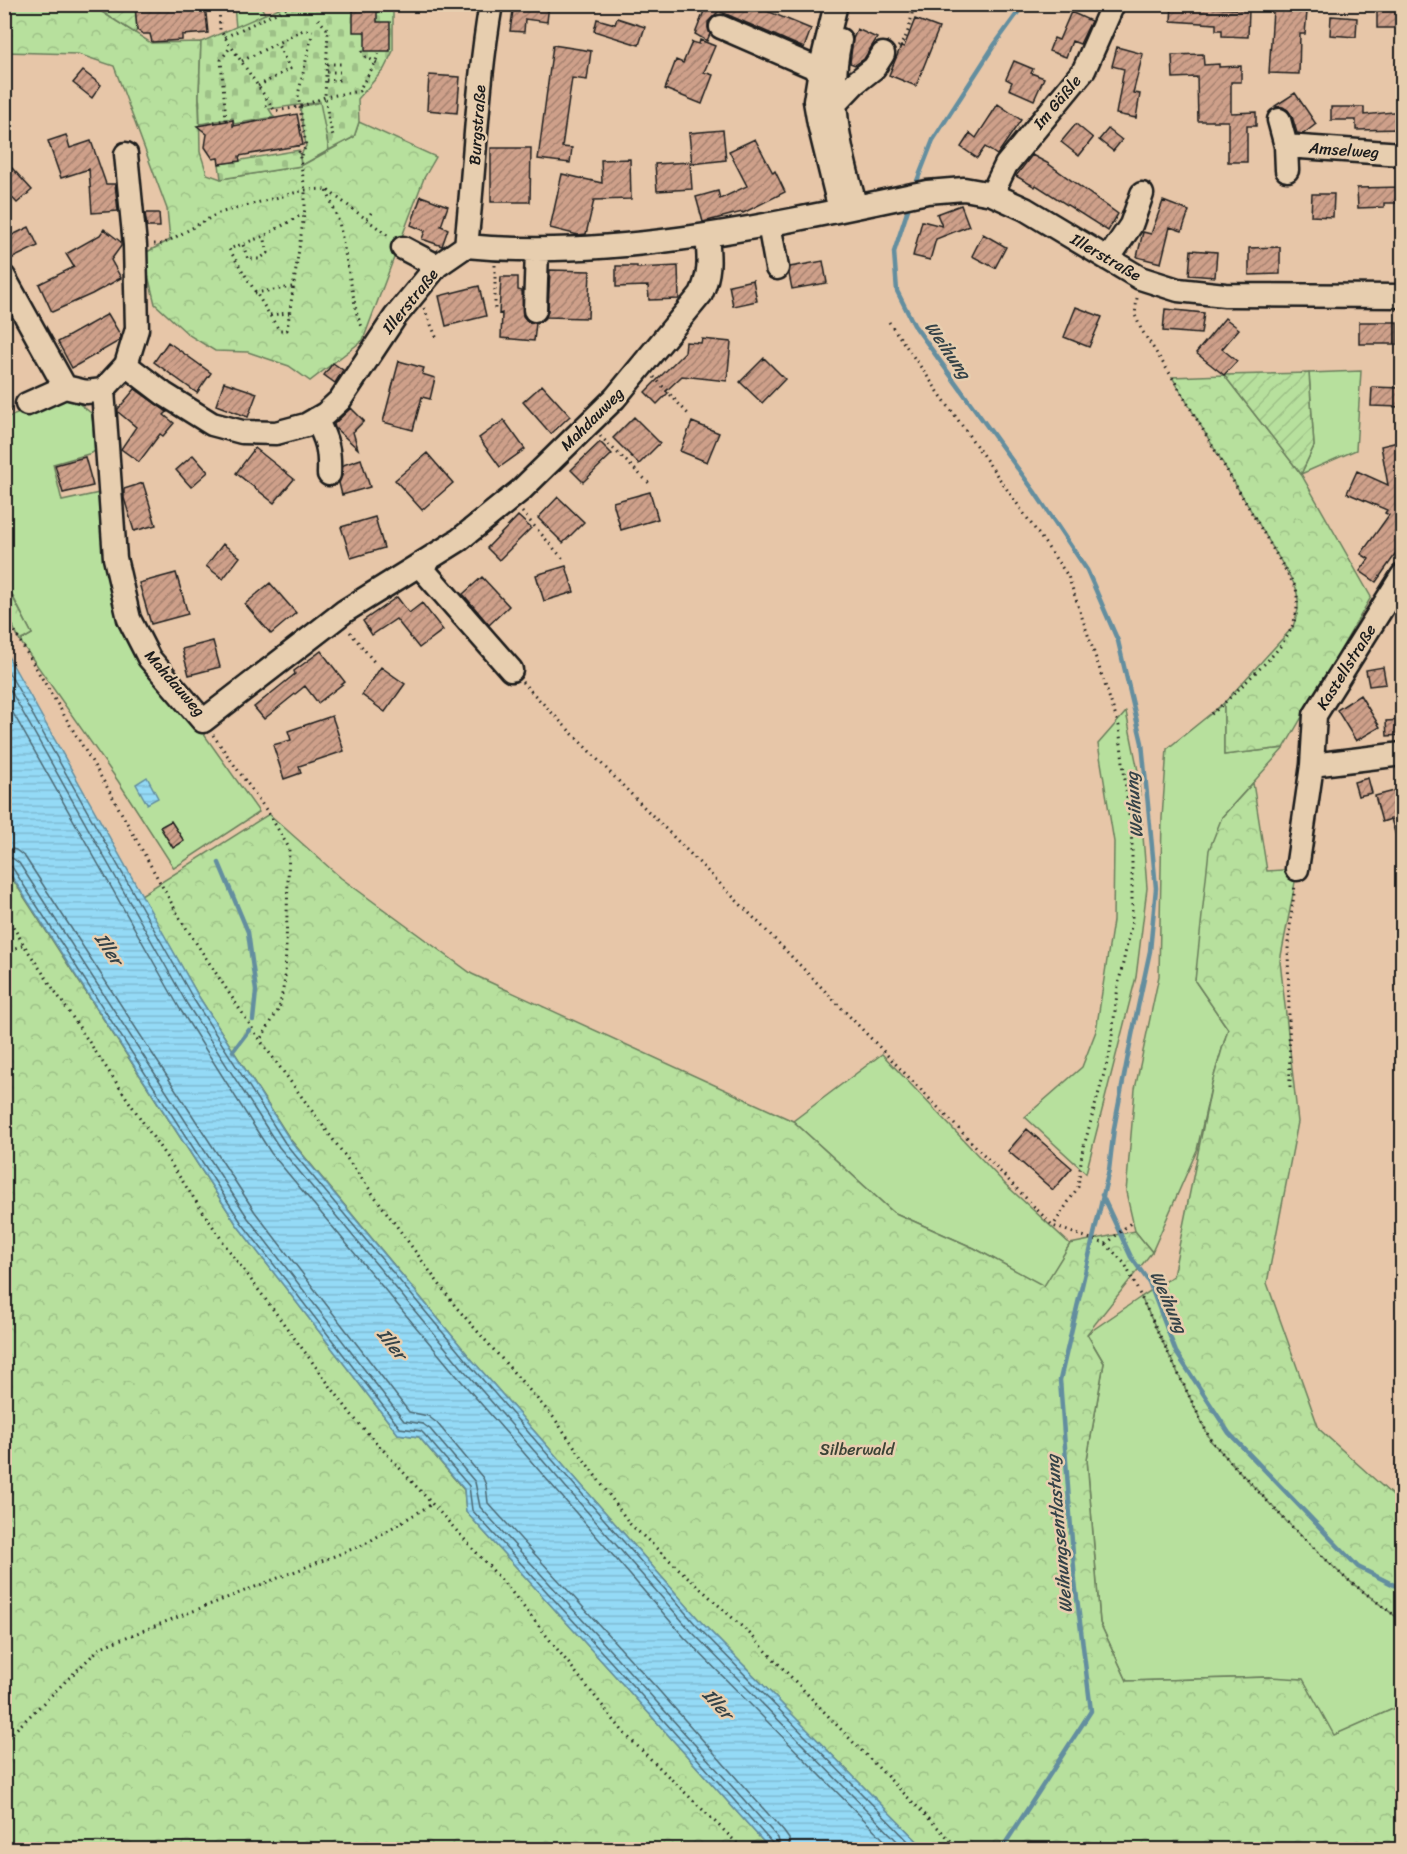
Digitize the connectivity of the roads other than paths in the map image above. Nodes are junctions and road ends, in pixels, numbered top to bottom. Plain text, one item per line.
1 (490, 4) edge
2 (836, 4) edge
3 (848, 4) edge
4 (1113, 4) edge
5 (721, 27) dead end
6 (883, 54) road end
7 (820, 70) junction
8 (834, 105) junction
9 (1279, 120) dead end
10 (1286, 146) junction
11 (126, 154) dead end
12 (1402, 154) edge
13 (1287, 170) dead end
14 (992, 194) junction
15 (1142, 194) dead end
16 (848, 209) junction
17 (769, 224) junction
18 (707, 235) junction
19 (466, 246) junction
20 (403, 248) road end
21 (537, 250) junction
22 (1108, 259) junction
23 (437, 266) junction
24 (777, 268) dead end
25 (4, 277) edge
26 (1402, 296) edge
27 (535, 310) dead end
28 (126, 365) junction
29 (65, 387) junction
30 (103, 390) junction
31 (27, 404) dead end
32 (316, 419) junction
33 (329, 474) dead end
34 (419, 565) junction
35 (1402, 576) edge
36 (511, 670) road end
37 (1402, 754) edge
38 (1312, 765) junction
39 (1297, 869) road end

1 - 19 street, Burgstraße
2 - 7 street
3 - 8 street
4 - 14 street, Im Gäßle
5 - 7 street
6 - 8 street
7 - 16 street
8 - 16 street
9 - 10 street, Amselweg
10 - 12 street, Amselweg
10 - 13 street, Amselweg
11 - 28 street
14 - 16 street, Illerstraße
14 - 22 street, Illerstraße
15 - 22 street
16 - 17 street, Illerstraße
17 - 18 street, Illerstraße
17 - 24 street
18 - 21 street, Illerstraße
18 - 34 street, Mahdauweg
19 - 21 street, Illerstraße
19 - 23 street, Illerstraße
20 - 23 street
21 - 27 street
22 - 26 street, Illerstraße
23 - 32 street, Illerstraße
25 - 29 street
28 - 30 street
28 - 32 street, Illerstraße
29 - 30 street
29 - 31 street
30 - 34 street, Mahdauweg
32 - 33 street
34 - 36 street
35 - 38 street, Kastellstraße
37 - 38 street
38 - 39 street, Kastellstraße

